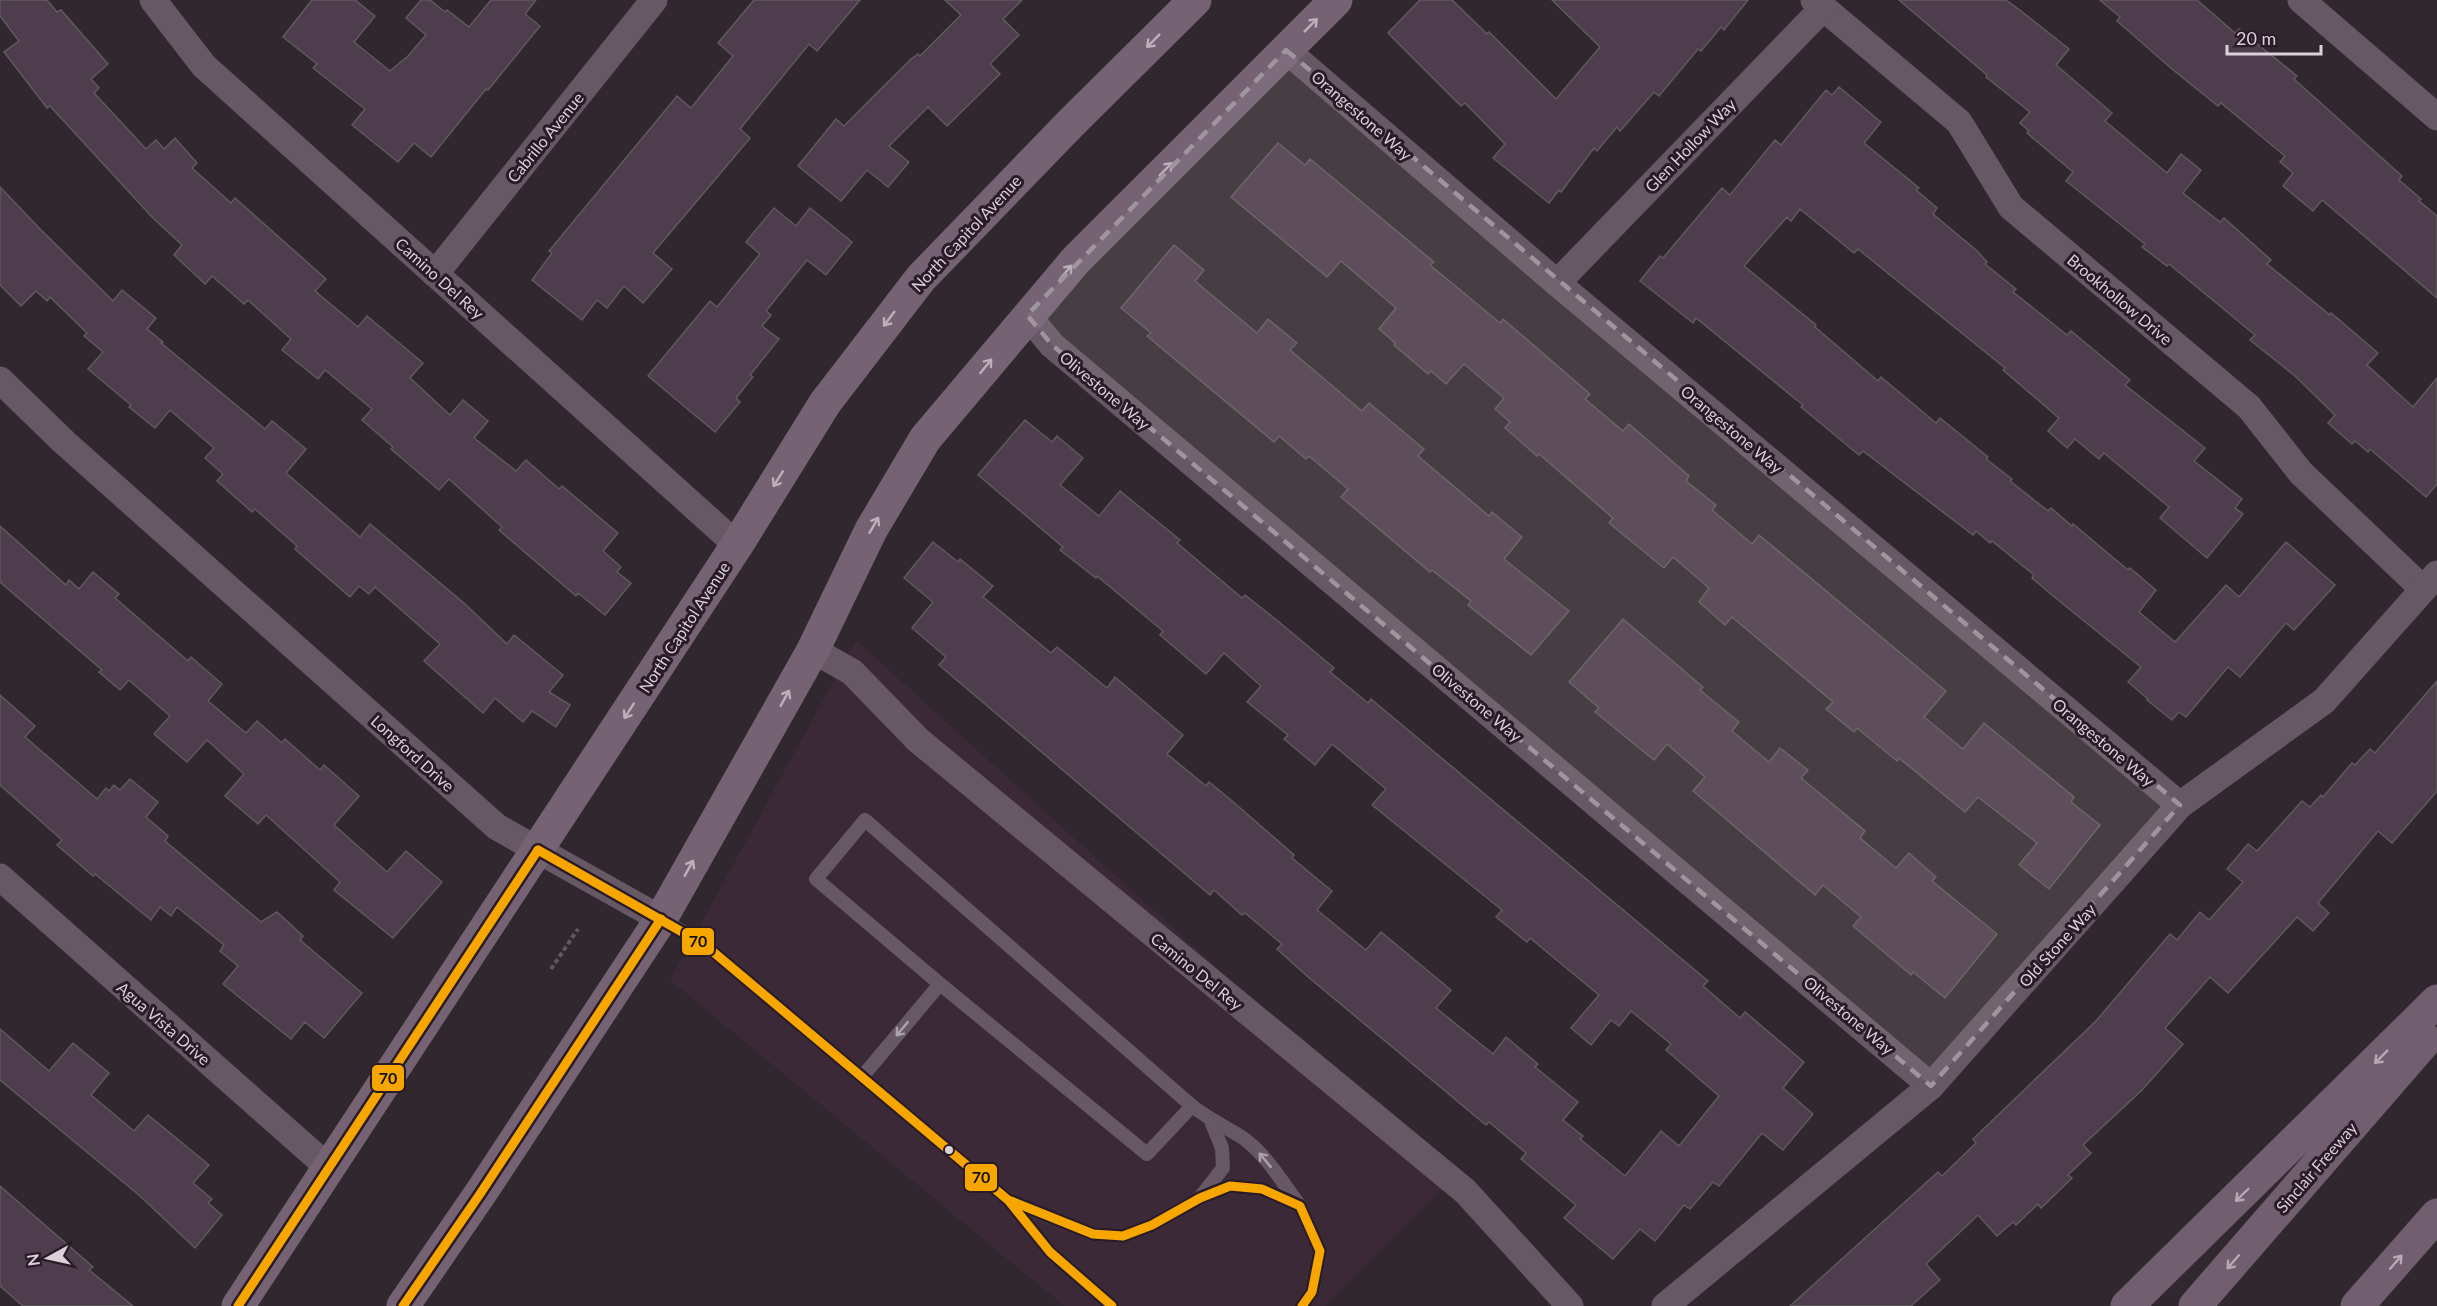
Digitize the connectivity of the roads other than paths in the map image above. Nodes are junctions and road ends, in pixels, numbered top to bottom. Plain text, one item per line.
1 (153, 0) edge
2 (654, 0) edge
3 (1195, 0) edge
4 (1336, 0) edge
5 (2301, 0) edge
6 (1818, 4) edge
7 (1286, 50) junction
8 (2437, 117) edge
9 (435, 274) junction
10 (1557, 282) junction
11 (1027, 315) junction
12 (0, 380) edge
13 (737, 545) junction
14 (2430, 581) edge
15 (813, 650) junction
16 (2180, 806) junction
17 (538, 850) junction
18 (0, 877) edge
19 (661, 919) junction
20 (940, 984) junction
21 (2437, 1001) edge
22 (2437, 1028) edge
23 (862, 1077) junction
24 (1932, 1086) junction
25 (1192, 1106) junction
26 (1211, 1121) junction
27 (329, 1168) junction
28 (1200, 1198) junction
29 (1008, 1200) junction
30 (1300, 1206) junction
31 (2437, 1215) edge
32 (238, 1306) edge
33 (403, 1306) edge
34 (1112, 1306) edge
35 (1302, 1306) edge
36 (1570, 1306) edge
37 (1665, 1306) edge
38 (2127, 1306) edge
39 (2195, 1306) edge
40 (2357, 1306) edge

1 - 9 street, Camino Del Rey
2 - 9 street, Cabrillo Avenue
3 -> 13 main road, North Capitol Avenue
7 -> 4 main road
5 - 8 street
6 - 10 street, Glen Hollow Way
6 - 14 street, Brookhollow Drive
7 - 10 street, Orangestone Way
11 -> 7 main road
9 - 13 street, Camino Del Rey
10 - 16 street, Orangestone Way
15 -> 11 main road
11 - 24 street, Olivestone Way
12 - 17 street, Longford Drive
13 -> 17 main road, North Capitol Avenue
14 - 16 street, Old Stone Way
19 -> 15 main road
15 - 36 street, Camino Del Rey
16 - 24 street, Old Stone Way
17 - 19 street, Longford Drive
17 - 27 main road, North Capitol Avenue
18 - 27 street, Agua Vista Drive
19 - 23 lane, Longford Drive
19 - 33 main road
20 -> 23 lane
20 - 25 lane
20 - 25 lane
21 -> 38 highway
22 -> 39 highway, Sinclair Freeway
23 - 29 lane, Longford Drive
24 - 37 street, Old Stone Way
25 - 26 lane
26 - 28 lane
30 -> 26 lane
27 - 32 main road, North Capitol Avenue
28 - 29 lane
28 - 30 lane
29 - 34 lane
30 - 35 lane
40 -> 31 highway

